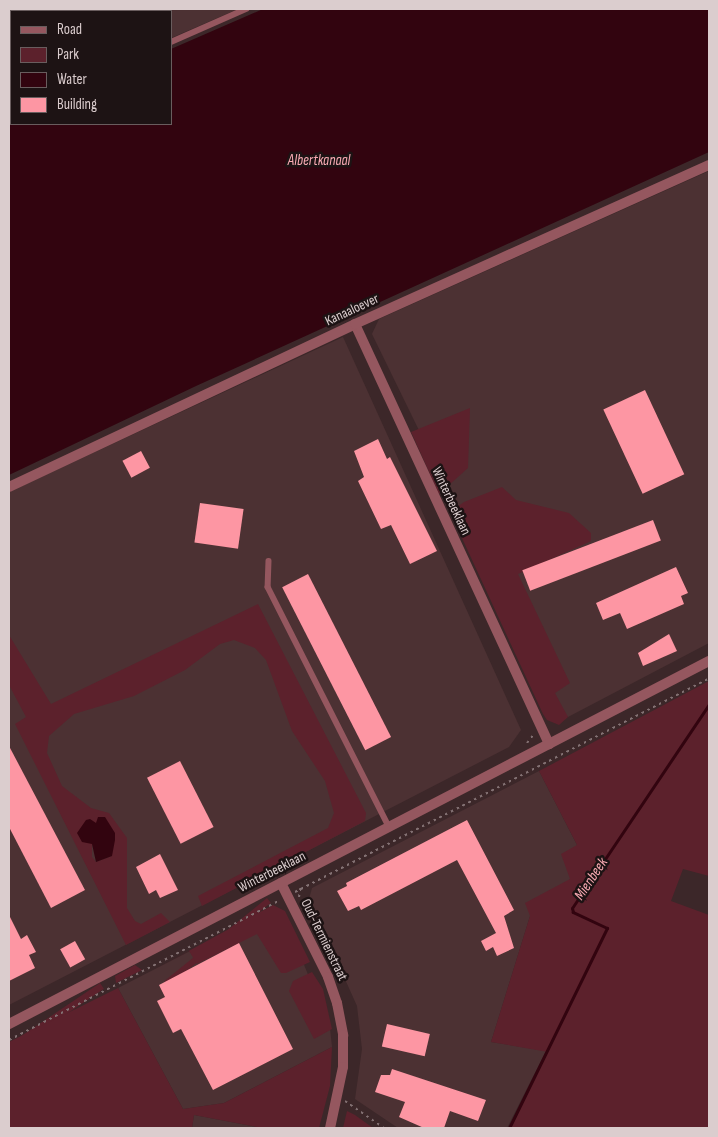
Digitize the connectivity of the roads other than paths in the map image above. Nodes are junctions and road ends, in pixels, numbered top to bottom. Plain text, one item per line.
1 (246, 9) edge
2 (172, 42) edge
3 (709, 166) edge
4 (355, 324) junction
5 (9, 487) edge
6 (270, 561) dead end
7 (709, 661) edge
8 (549, 744) junction
9 (389, 827) junction
10 (281, 883) junction
11 (9, 1024) edge
12 (330, 1128) edge

1 - 2 lane
3 - 4 street, Kanaaloever
4 - 5 street, Kanaaloever
4 - 8 street, Winterbeeklaan
6 - 9 lane
7 - 8 street, Winterbeeklaan
8 - 9 street, Winterbeeklaan
9 - 10 street, Winterbeeklaan
10 - 11 street, Winterbeeklaan
10 - 12 street, Oud-Termienstraat

